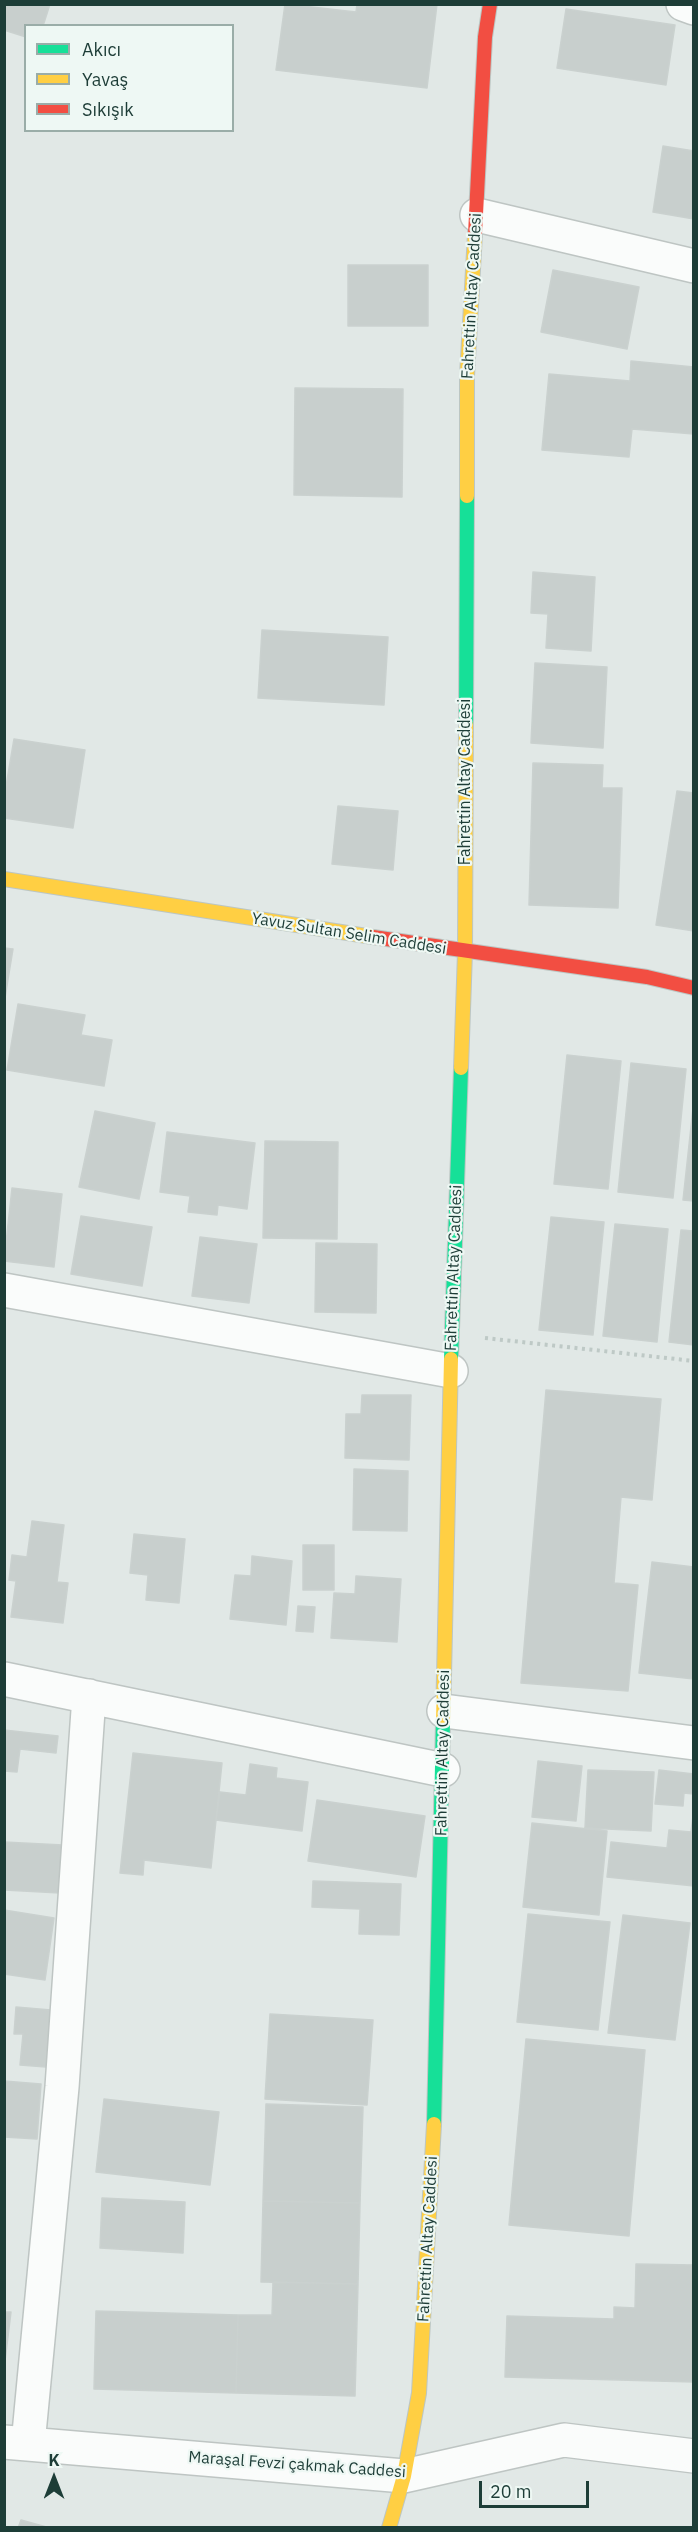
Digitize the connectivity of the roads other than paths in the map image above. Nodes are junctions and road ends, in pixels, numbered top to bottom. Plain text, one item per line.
1 (490, 4) edge
2 (683, 4) edge
3 (693, 8) edge
4 (477, 215) junction
5 (693, 266) edge
6 (4, 879) edge
7 (465, 952) junction
8 (693, 988) edge
9 (4, 1290) edge
10 (451, 1371) junction
11 (4, 1679) edge
12 (89, 1696) junction
13 (444, 1711) junction
14 (693, 1743) edge
15 (443, 1770) junction
16 (16, 2443) edge
17 (693, 2456) edge
18 (404, 2476) junction
19 (389, 2528) edge

1 - 4 street, Fahrettin Altay Caddesi
2 - 3 street
4 - 5 street
4 - 7 street, Fahrettin Altay Caddesi
6 - 7 street, Yavuz Sultan Selim Caddesi
7 - 8 street, Yavuz Sultan Selim Caddesi
7 - 10 street, Fahrettin Altay Caddesi
9 - 10 street
10 - 13 street, Fahrettin Altay Caddesi
11 - 12 street
12 - 15 street
12 - 16 street
13 - 14 street
13 - 15 street, Fahrettin Altay Caddesi
15 - 18 street, Fahrettin Altay Caddesi
16 - 18 street, Maraşal Fevzi çakmak Caddesi
17 - 18 street, Maraşal Fevzi çakmak Caddesi
18 - 19 street, Fahrettin Altay Caddesi

